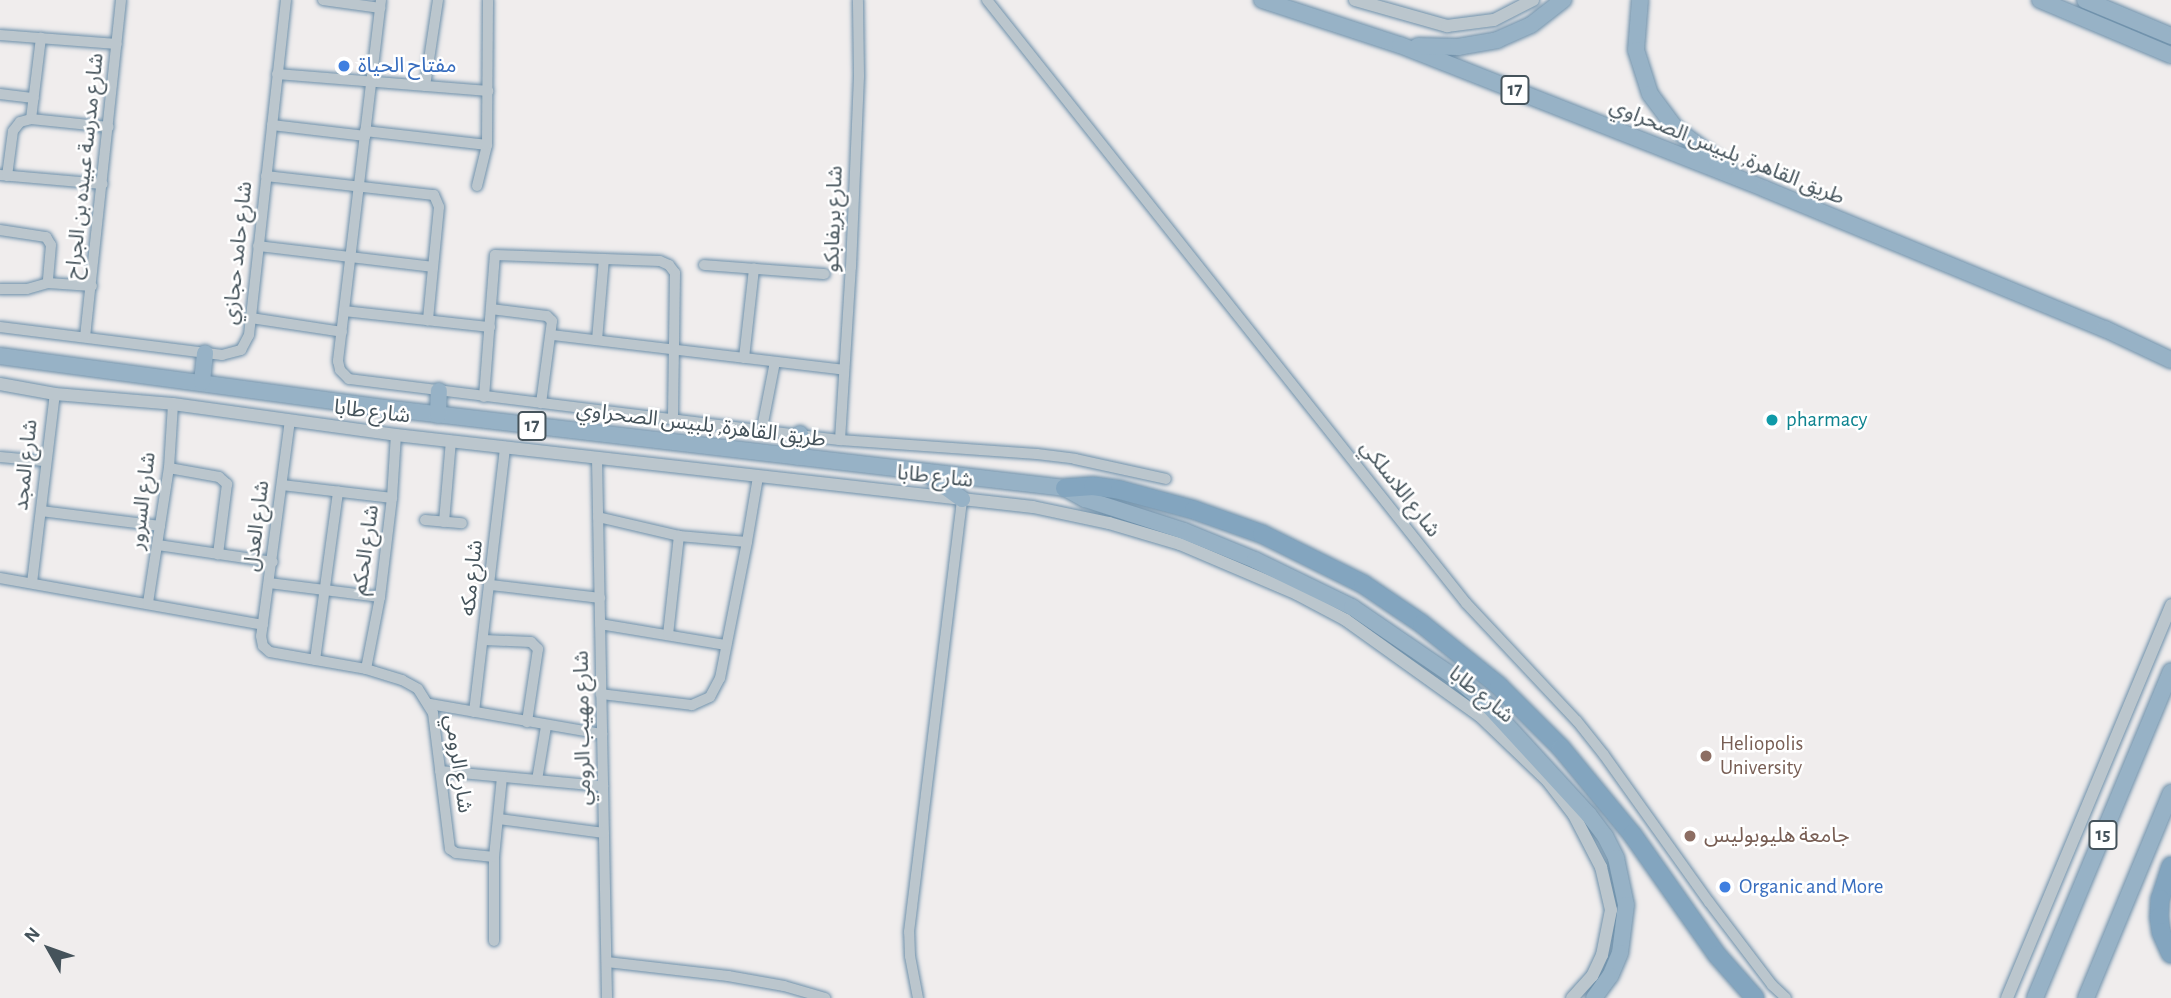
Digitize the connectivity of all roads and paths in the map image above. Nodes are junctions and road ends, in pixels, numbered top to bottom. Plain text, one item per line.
1 (121, 0) edge
2 (286, 0) edge
3 (323, 0) edge
4 (438, 0) edge
5 (488, 0) edge
6 (858, 0) edge
7 (987, 0) edge
8 (1262, 0) edge
9 (1355, 0) edge
10 (1533, 0) edge
11 (1563, 0) edge
12 (1640, 0) edge
13 (2040, 0) edge
14 (2085, 0) edge
15 (380, 4) edge
16 (0, 35) edge
17 (2171, 36) edge
18 (41, 38) junction
19 (117, 44) junction
20 (1400, 45) junction
21 (2171, 55) edge
22 (277, 74) junction
23 (371, 81) junction
24 (425, 86) junction
25 (488, 91) junction
26 (0, 94) edge
27 (34, 98) junction
28 (32, 119) junction
29 (271, 125) junction
30 (108, 127) junction
31 (365, 133) junction
32 (488, 145) junction
33 (4, 176) edge
34 (266, 176) junction
35 (103, 184) junction
36 (359, 186) junction
37 (477, 186) dead end
38 (1765, 190) junction
39 (0, 230) edge
40 (258, 246) junction
41 (350, 257) junction
42 (604, 259) junction
43 (704, 265) dead end
44 (433, 267) junction
45 (754, 269) junction
46 (825, 274) dead end
47 (48, 283) junction
48 (92, 286) junction
49 (0, 289) edge
50 (491, 309) junction
51 (344, 311) junction
52 (251, 318) junction
53 (428, 320) junction
54 (0, 327) edge
55 (490, 327) junction
56 (342, 332) junction
57 (552, 335) junction
58 (85, 337) junction
59 (597, 340) junction
60 (675, 350) junction
61 (205, 353) junction
62 (0, 356) edge
63 (744, 358) junction
64 (2171, 360) edge
65 (775, 362) junction
66 (844, 370) junction
67 (202, 382) junction
68 (0, 384) edge
69 (439, 391) junction
70 (55, 394) junction
71 (484, 397) junction
72 (541, 403) junction
73 (173, 404) junction
74 (438, 415) junction
75 (673, 419) junction
76 (290, 420) junction
77 (762, 428) junction
78 (800, 434) junction
79 (396, 435) junction
80 (840, 440) junction
81 (451, 441) junction
82 (505, 447) junction
83 (0, 457) edge
84 (597, 457) junction
85 (798, 457) junction
86 (44, 461) junction
87 (169, 468) junction
88 (925, 472) junction
89 (758, 477) junction
90 (1166, 479) dead end
91 (282, 485) junction
92 (1065, 488) junction
93 (338, 492) junction
94 (392, 498) junction
95 (962, 499) junction
96 (41, 511) junction
97 (598, 517) junction
98 (425, 520) dead end
99 (444, 522) junction
100 (462, 523) dead end
101 (160, 526) junction
102 (679, 536) junction
103 (747, 542) junction
104 (158, 545) junction
105 (218, 554) junction
106 (273, 562) junction
107 (0, 578) edge
108 (32, 583) junction
109 (269, 583) junction
110 (491, 585) junction
111 (326, 590) junction
112 (380, 597) junction
113 (600, 598) junction
114 (148, 603) junction
115 (2171, 605) edge
116 (600, 624) junction
117 (263, 625) junction
118 (668, 635) junction
119 (261, 636) joint
120 (484, 640) junction
121 (726, 645) junction
122 (315, 660) junction
123 (366, 669) junction
124 (2171, 671) edge
125 (601, 694) junction
126 (430, 704) junction
127 (474, 712) junction
128 (1485, 712) junction
129 (527, 722) junction
130 (546, 726) junction
131 (602, 734) junction
132 (440, 771) junction
133 (502, 777) junction
134 (537, 780) junction
135 (603, 786) junction
136 (2171, 793) edge
137 (499, 819) junction
138 (604, 832) junction
139 (494, 857) junction
140 (2171, 866) edge
141 (494, 941) dead end
142 (2171, 954) edge
143 (607, 962) junction
144 (607, 998) edge
145 (825, 998) edge
146 (918, 998) edge
147 (1572, 998) edge
148 (1594, 998) edge
149 (1755, 998) edge
150 (1786, 998) edge
151 (2007, 998) edge
152 (2035, 998) edge
153 (2086, 998) edge

1 - 19 street, شارع مدرسة عبيده بن الجراح
2 - 22 street, شارع حامد حجازي
3 - 15 street
4 - 24 street
5 - 25 street
6 - 66 street, شارع بريفابكو
7 - 150 street, شارع اللاسلكي
8 - 20 highway, طريق القاهرة, بلبيس الصحراوي / 17
9 - 10 street
11 - 20 highway
12 - 38 highway
13 - 21 highway
14 - 17 highway
15 - 23 street
16 - 18 street
18 - 19 street
18 - 27 street
19 - 30 street, شارع مدرسة عبيده بن الجراح
20 - 38 highway, طريق القاهرة, بلبيس الصحراوي / 17
22 - 23 street
22 - 29 street, شارع حامد حجازي
23 - 24 street
23 - 31 street
24 - 25 street
25 - 32 street
26 - 27 street
27 - 28 street
28 - 30 street
28 - 33 street
29 - 31 street
29 - 34 street, شارع حامد حجازي
30 - 35 street, شارع مدرسة عبيده بن الجراح
31 - 32 street
31 - 36 street
32 - 37 street
33 - 35 street
34 - 36 street
34 - 40 street, شارع حامد حجازي
35 - 48 street, شارع مدرسة عبيده بن الجراح
36 - 41 street
36 - 44 street
38 - 64 highway, طريق القاهرة, بلبيس الصحراوي / 17
39 - 47 street
40 - 41 street
40 - 52 street, شارع حامد حجازي
41 - 44 street
41 - 51 street
42 - 50 street
42 - 59 street
42 - 60 street
43 - 45 street
44 - 53 street
45 - 46 street
45 - 63 street
47 - 48 street
47 - 49 street
48 - 58 street, شارع مدرسة عبيده بن الجراح
50 - 55 street
50 - 57 street
51 - 53 street
51 - 56 street
52 - 56 street
52 - 61 street, شارع حامد حجازي
53 - 55 street
54 - 58 street, شارع حامد حجازي
55 - 71 street
56 - 69 street
57 - 59 street
57 - 72 street
58 - 61 street, شارع حامد حجازي
59 - 60 street
60 - 63 street
60 - 75 street
61 - 67 highway
62 - 67 highway, طريق القاهرة, بلبيس الصحراوي / 17
63 - 65 street
65 - 66 street
65 - 77 street
66 - 80 street, شارع بريفابكو
67 - 74 highway, طريق القاهرة, بلبيس الصحراوي / 17
68 - 70 street, شارع طابا
69 - 71 street
69 - 74 highway
70 - 73 street, شارع طابا
70 - 86 street, شارع المجد
71 - 72 street
72 - 75 street
73 - 76 street, شارع طابا
73 - 87 street, شارع السرور
74 - 85 highway, طريق القاهرة, بلبيس الصحراوي / 17
75 - 77 street
76 - 79 street, شارع طابا
76 - 91 street, شارع العدل
77 - 78 street
78 - 80 street
78 - 85 highway
79 - 81 street, شارع طابا
79 - 94 street, شارع الحكم
80 - 90 street
81 - 82 street, شارع طابا
81 - 99 street
82 - 84 street, شارع طابا
82 - 110 street, شارع مكه
83 - 86 street
84 - 89 street, شارع طابا
84 - 97 street, شارع مهيب الرومي
85 - 88 highway, طريق القاهرة, بلبيس الصحراوي / 17
86 - 96 street, شارع المجد
87 - 101 street, شارع السرور
87 - 105 street
88 - 92 highway, طريق القاهرة, بلبيس الصحراوي / 17
88 - 95 highway
89 - 95 street, شارع طابا
89 - 103 street
91 - 93 street
91 - 106 street, شارع العدل
92 - 128 highway, طريق القاهرة, بلبيس الصحراوي
92 - 149 highway
93 - 94 street
93 - 111 street
94 - 112 street, شارع الحكم
95 - 128 street, شارع طابا
95 - 146 street
96 - 101 street
96 - 108 street, شارع المجد
97 - 102 street
97 - 113 street, شارع مهيب الرومي
98 - 99 street
99 - 100 street
101 - 104 street, شارع السرور
102 - 103 street
102 - 118 street
103 - 121 street
104 - 105 street
104 - 114 street, شارع السرور
105 - 106 street
106 - 109 street, شارع العدل
107 - 108 street
108 - 114 street
109 - 111 street
109 - 117 street, شارع العدل
110 - 113 street
110 - 120 street, شارع مكه
111 - 112 street
111 - 122 street
112 - 123 street, شارع الحكم
113 - 116 street, شارع مهيب الرومي
114 - 117 street
115 - 151 street
116 - 118 street
116 - 125 street, شارع مهيب الرومي
117 - 119 street, شارع العدل
118 - 121 street
119 - 122 street, شارع الرومي
120 - 127 street, شارع مكه
120 - 129 street
121 - 125 street
122 - 123 street, شارع الرومي
123 - 126 street, شارع الرومي
124 - 152 highway, 15
125 - 131 street, شارع مهيب الرومي
126 - 127 street
126 - 132 street, شارع الرومي
127 - 129 street
128 - 147 street, شارع طابا
128 - 148 highway, طريق القاهرة, بلبيس الصحراوي
129 - 130 street
130 - 131 street
130 - 134 street
131 - 135 street, شارع مهيب الرومي
132 - 133 street
132 - 139 street, شارع الرومي
133 - 134 street
133 - 137 street
134 - 135 street
135 - 138 street, شارع مهيب الرومي
136 - 153 highway, 15
137 - 138 street
137 - 139 street
138 - 143 street, شارع مهيب الرومي
139 - 141 street
140 - 142 highway
143 - 144 street, شارع مهيب الرومي
143 - 145 street

